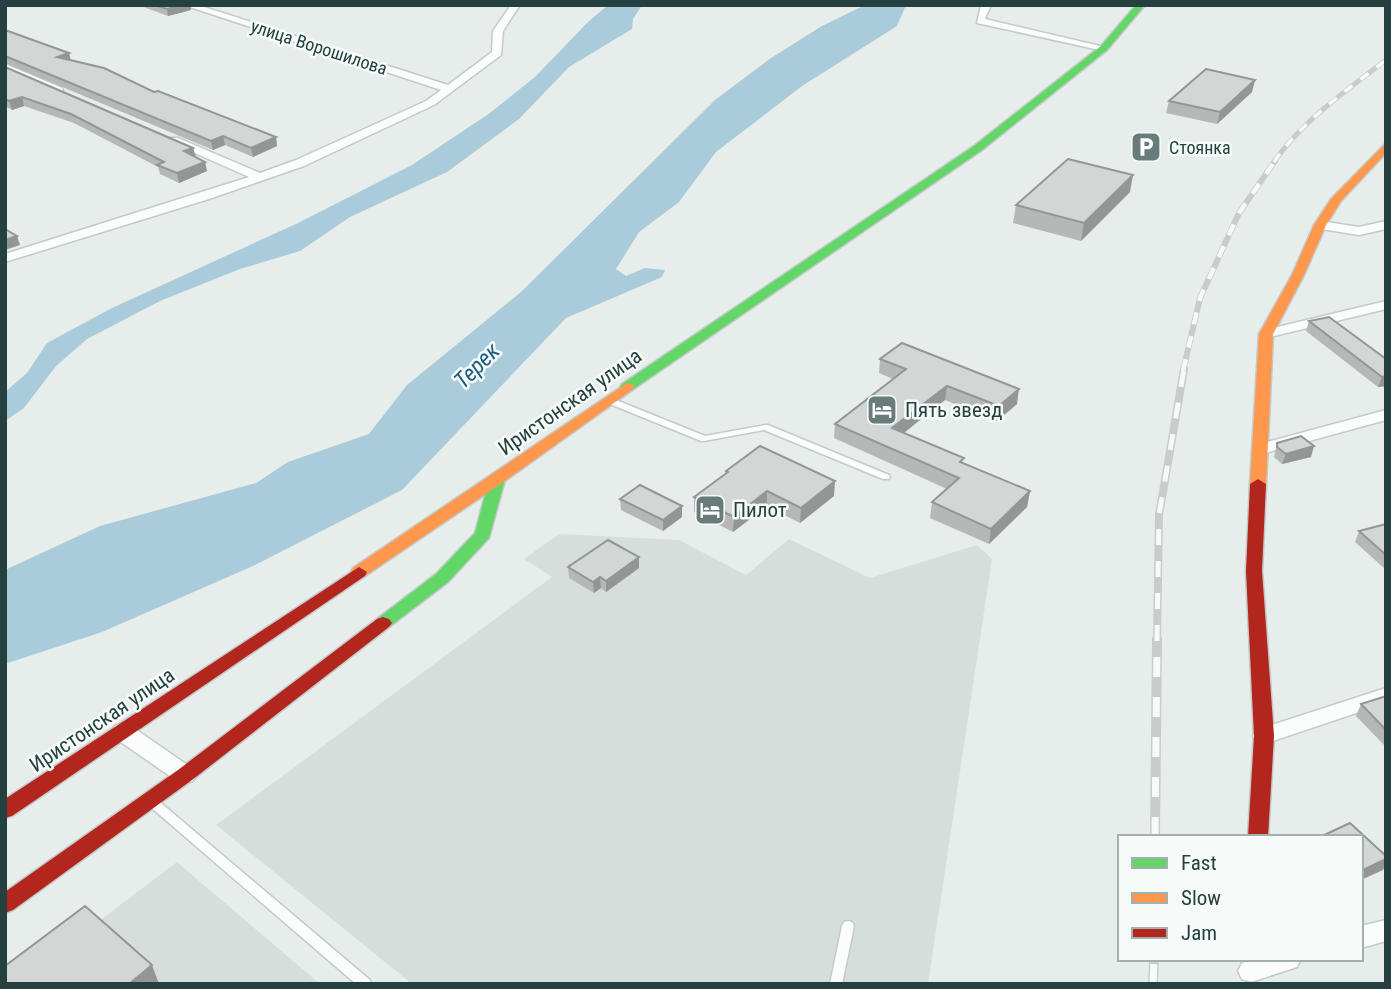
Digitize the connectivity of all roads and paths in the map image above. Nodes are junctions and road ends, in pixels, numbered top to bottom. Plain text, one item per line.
1 (188, 5) edge
2 (516, 5) edge
3 (986, 5) edge
4 (1141, 5) edge
5 (1104, 48) junction
6 (5, 66) edge
7 (450, 89) junction
8 (69, 94) edge
9 (158, 133) edge
10 (1386, 146) edge
11 (260, 177) junction
12 (1320, 225) junction
13 (1386, 225) edge
14 (5, 258) edge
15 (1386, 305) edge
16 (1266, 334) junction
17 (608, 400) junction
18 (1386, 415) edge
19 (1262, 449) junction
20 (886, 478) dead end
21 (497, 480) junction
22 (1386, 695) edge
23 (123, 732) junction
24 (1264, 736) junction
25 (185, 775) junction
26 (149, 800) junction
27 (5, 810) edge
28 (1258, 835) edge
29 (5, 904) edge
30 (848, 926) dead end
31 (1386, 930) edge
32 (1363, 936) edge
33 (1282, 961) edge
34 (1250, 971) edge
35 (365, 984) edge
36 (836, 984) edge

1 - 7 street, улица Ворошилова
2 - 7 street
3 - 5 street
4 - 5 main road, Иристонская улица
5 - 17 main road, Иристонская улица
6 - 8 street
7 - 11 street
9 - 11 street
10 - 12 main road
11 - 14 street
12 - 13 street
12 - 16 main road
15 - 16 street
16 - 19 main road
17 - 20 lane
17 - 21 main road, Иристонская улица
18 - 19 street
19 - 24 main road
21 - 23 main road, Иристонская улица
21 - 25 main road
22 - 24 street
23 - 25 street
23 - 27 main road, Иристонская улица
24 - 28 main road
25 - 26 main road
26 - 29 main road
26 - 35 lane
30 - 36 lane
31 - 32 street
33 - 34 street

